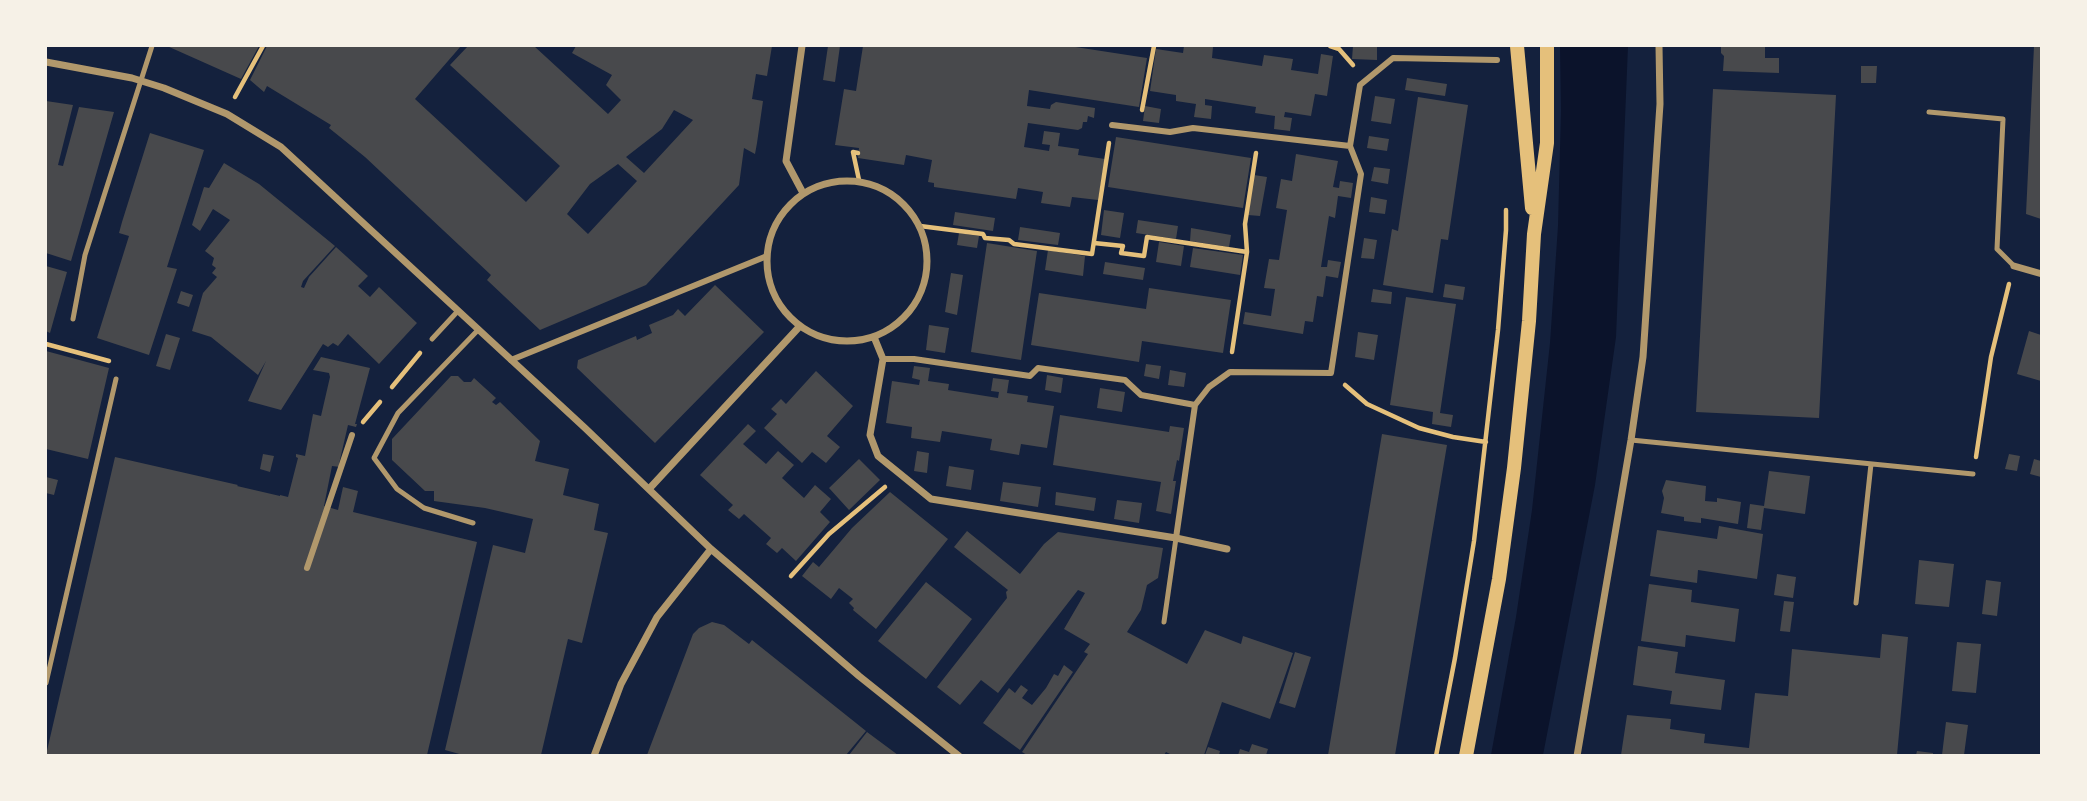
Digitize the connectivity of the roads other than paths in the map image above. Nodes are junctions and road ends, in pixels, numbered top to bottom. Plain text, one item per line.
1 (152, 46) edge
2 (802, 46) edge
3 (1517, 46) edge
4 (1547, 46) edge
5 (1659, 46) edge
6 (1497, 60) dead end
7 (46, 62) edge
8 (140, 80) junction
9 (1929, 112) dead end
10 (1112, 125) road end
11 (1350, 146) junction
12 (803, 193) junction
13 (1534, 234) junction
14 (766, 256) junction
15 (2014, 266) joint
16 (2042, 274) edge
17 (457, 312) junction
18 (72, 319) dead end
19 (800, 326) junction
20 (478, 330) junction
21 (874, 337) junction
22 (432, 339) dead end
23 (883, 359) junction
24 (511, 360) junction
25 (116, 379) road end
26 (1195, 405) junction
27 (352, 435) dead end
28 (1631, 440) junction
29 (1871, 464) junction
30 (1973, 474) road end
31 (649, 489) junction
32 (472, 523) dead end
33 (1177, 538) junction
34 (711, 549) junction
35 (1227, 549) dead end
36 (307, 568) dead end
37 (1857, 603) dead end
38 (1164, 622) dead end
39 (46, 683) edge
40 (594, 755) edge
41 (959, 755) edge
42 (1466, 755) edge
43 (1577, 755) edge

1 - 8 lane
2 - 12 street
3 - 13 main road
4 - 13 main road
5 - 28 street
6 - 11 street
7 - 8 street
8 - 17 street
8 - 18 lane
9 - 15 lane
10 - 11 street
11 - 26 street
12 - 14 street
12 - 21 street
13 - 42 main road
14 - 19 street
14 - 24 street
15 - 16 street
17 - 20 street
17 - 22 lane
19 - 21 street
19 - 31 street
20 - 24 street
20 - 32 lane
21 - 23 street
23 - 26 street
23 - 33 street
24 - 31 street
25 - 39 lane
26 - 33 street
27 - 36 street
28 - 29 lane
28 - 43 street
29 - 30 lane
29 - 37 lane
31 - 34 street
33 - 35 street
33 - 38 lane
34 - 40 street
34 - 41 street

